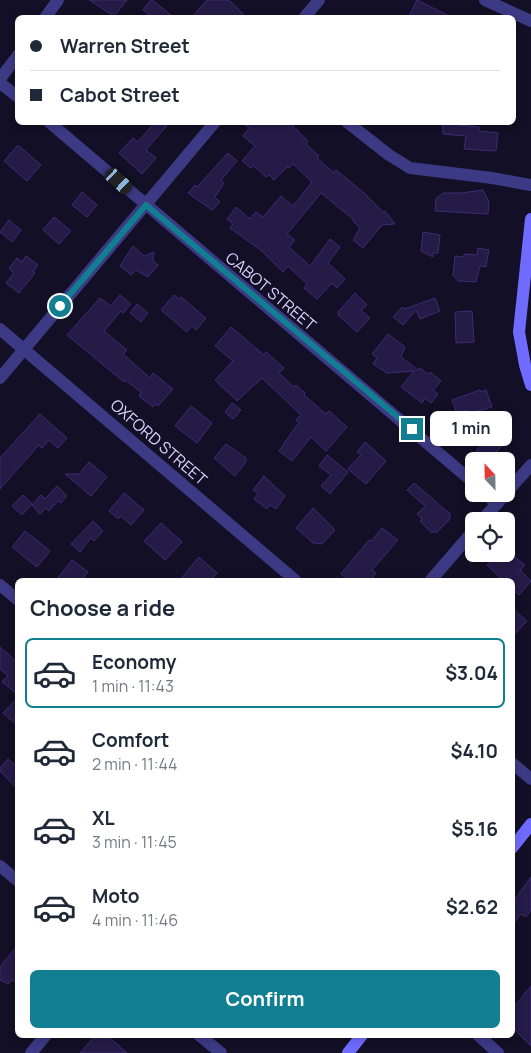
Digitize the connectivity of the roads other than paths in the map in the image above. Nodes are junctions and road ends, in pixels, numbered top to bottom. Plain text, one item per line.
1 (58, 0) edge
2 (319, 0) edge
3 (485, 0) edge
4 (47, 15) edge
5 (306, 15) edge
6 (531, 22) edge
7 (15, 59) edge
8 (0, 79) edge
9 (0, 83) edge
10 (15, 95) edge
11 (53, 125) edge
12 (213, 125) edge
13 (351, 125) edge
14 (531, 185) edge
15 (146, 205) junction
16 (531, 219) edge
17 (0, 329) edge
18 (24, 349) junction
19 (0, 378) edge
20 (531, 385) edge
21 (531, 465) edge
22 (465, 475) edge
23 (515, 484) edge
24 (497, 504) edge
25 (490, 512) edge
26 (465, 540) edge
27 (293, 578) edge
28 (433, 578) edge
29 (0, 585) edge
30 (15, 598) edge
31 (515, 766) edge
32 (531, 780) edge
33 (531, 824) edge
34 (515, 844) edge
35 (0, 866) edge
36 (15, 878) edge
37 (43, 1038) edge
38 (204, 1038) edge
39 (360, 1038) edge
40 (481, 1038) edge
41 (30, 1053) edge
42 (221, 1053) edge
43 (348, 1053) edge
44 (498, 1053) edge

1 - 4 street
2 - 5 street
3 - 6 street
7 - 8 street
9 - 10 street
11 - 15 street, CABOT STREET
12 - 15 street
13 - 14 street
15 - 18 street
15 - 22 street, CABOT STREET
16 - 20 street
17 - 18 street, OXFORD STREET
18 - 19 street
18 - 27 street, OXFORD STREET
21 - 23 street
24 - 25 street
26 - 28 street
29 - 30 street
31 - 32 street
33 - 34 street
35 - 36 street
37 - 41 street
38 - 42 street
39 - 43 street
40 - 44 street

